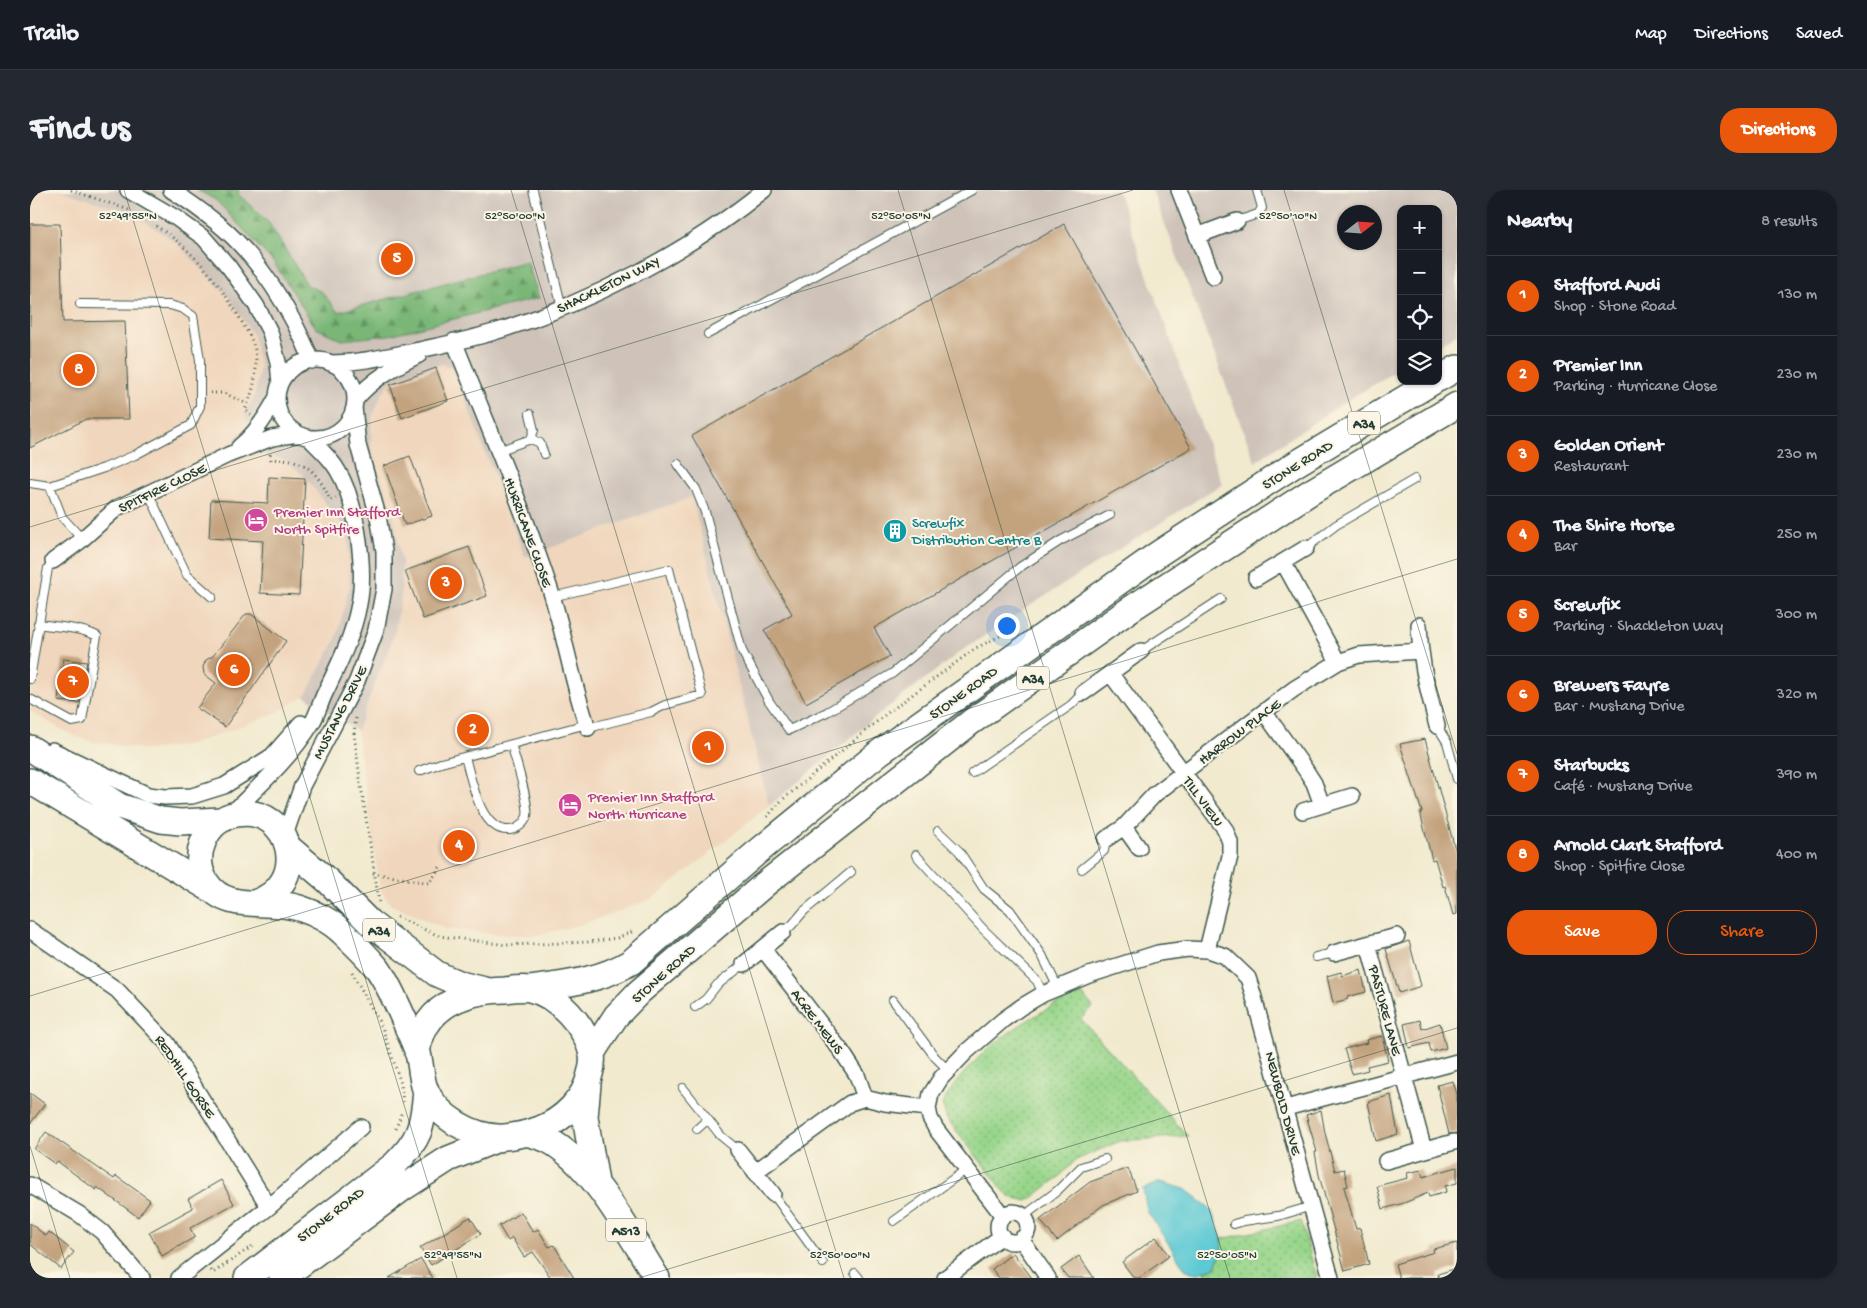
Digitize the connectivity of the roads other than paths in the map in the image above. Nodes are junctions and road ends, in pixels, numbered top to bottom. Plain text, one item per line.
1 (128, 190) edge
2 (170, 190) edge
3 (532, 190) edge
4 (764, 190) edge
5 (972, 190) edge
6 (1179, 190) edge
7 (1257, 190) edge
8 (1237, 221) joint
9 (1197, 236) junction
10 (1213, 277) dead end
11 (80, 304) dead end
12 (562, 308) junction
13 (708, 334) dead end
14 (454, 341) junction
15 (436, 346) junction
16 (312, 360) junction
17 (330, 363) junction
18 (1457, 368) edge
19 (1442, 376) edge
20 (1427, 385) edge
21 (279, 390) junction
22 (354, 404) junction
23 (1457, 405) edge
24 (530, 414) dead end
25 (261, 435) junction
26 (305, 436) junction
27 (531, 439) junction
28 (498, 451) junction
29 (544, 454) dead end
30 (678, 464) dead end
31 (1414, 479) dead end
32 (30, 483) edge
33 (50, 486) junction
34 (149, 494) junction
35 (1110, 515) dead end
36 (82, 539) junction
37 (1306, 548) joint
38 (53, 561) joint
39 (1283, 562) junction
40 (1256, 578) dead end
41 (212, 597) dead end
42 (552, 597) junction
43 (1221, 599) dead end
44 (38, 624) junction
45 (1419, 625) dead end
46 (1141, 651) joint
47 (1420, 652) junction
48 (1338, 662) junction
49 (1110, 674) junction
50 (30, 679) edge
51 (1083, 693) joint
52 (324, 696) junction
53 (30, 699) edge
54 (1264, 712) junction
55 (588, 726) junction
56 (1438, 726) joint
57 (30, 740) edge
58 (511, 744) junction
59 (30, 748) edge
60 (465, 756) junction
61 (419, 771) dead end
62 (972, 773) dead end
63 (1183, 773) junction
64 (1457, 779) edge
65 (30, 781) edge
66 (1352, 796) dead end
67 (1322, 805) junction
68 (1303, 811) dead end
69 (224, 818) junction
70 (1124, 827) junction
71 (938, 831) dead end
72 (1106, 839) joint
73 (286, 843) junction
74 (1139, 848) dead end
75 (916, 855) dead end
76 (1082, 869) dead end
77 (851, 872) dead end
78 (212, 890) junction
79 (254, 903) junction
80 (30, 930) edge
81 (784, 932) joint
82 (1397, 936) dead end
83 (1368, 944) junction
84 (763, 949) junction
85 (1208, 950) junction
86 (1334, 952) joint
87 (1316, 957) dead end
88 (744, 964) joint
89 (1058, 988) junction
90 (530, 989) junction
91 (485, 990) junction
92 (1043, 994) junction
93 (893, 1000) dead end
94 (695, 1008) dead end
95 (417, 1052) junction
96 (592, 1054) junction
97 (1457, 1062) edge
98 (948, 1070) junction
99 (1404, 1076) junction
100 (589, 1082) junction
101 (683, 1088) dead end
102 (426, 1090) junction
103 (865, 1098) junction
104 (928, 1108) junction
105 (1286, 1108) junction
106 (707, 1120) junction
107 (361, 1127) dead end
108 (696, 1128) dead end
109 (514, 1135) junction
110 (1454, 1142) dead end
111 (738, 1150) joint
112 (1424, 1150) junction
113 (1105, 1159) dead end
114 (1386, 1161) dead end
115 (967, 1168) junction
116 (755, 1172) junction
117 (596, 1182) junction
118 (30, 1185) edge
119 (773, 1194) joint
120 (1312, 1206) junction
121 (269, 1207) junction
122 (1002, 1216) junction
123 (1024, 1216) junction
124 (894, 1221) dead end
125 (1234, 1224) dead end
126 (1002, 1236) junction
127 (1021, 1240) junction
128 (823, 1263) dead end
129 (142, 1278) edge
130 (179, 1278) edge
131 (247, 1278) edge
132 (282, 1278) edge
133 (657, 1278) edge
134 (945, 1278) edge
135 (1048, 1278) edge
136 (1331, 1278) edge

1 - 21 street
2 - 16 street
3 - 12 lane
4 - 12 street, SHACKLETON WAY
5 - 13 lane
6 - 9 street
7 - 8 lane
8 - 9 street
9 - 10 street
11 - 33 lane
12 - 14 street, SHACKLETON WAY
14 - 15 street, SHACKLETON WAY
14 - 28 street, HURRICANE CLOSE
15 - 17 street, SHACKLETON WAY
15 - 22 street, SHACKLETON WAY
16 - 17 street
16 - 21 street
17 - 22 street
18 - 19 highway
20 - 90 highway, STONE ROAD / A34
21 - 25 street
21 - 26 street
22 - 26 street
22 - 73 street, MUSTANG DRIVE
23 - 96 highway, STONE ROAD / A34
24 - 27 lane
25 - 26 street, SPITFIRE CLOSE
25 - 34 street, SPITFIRE CLOSE
26 - 52 street, MUSTANG DRIVE
27 - 28 lane
27 - 29 lane
28 - 42 street, HURRICANE CLOSE
30 - 35 lane
31 - 37 lane
32 - 33 lane
33 - 36 lane
34 - 36 street, SPITFIRE CLOSE
34 - 41 lane
36 - 38 street, SPITFIRE CLOSE
37 - 39 street
38 - 44 lane
39 - 40 street
39 - 48 street
42 - 55 street, HURRICANE CLOSE
42 - 55 lane
43 - 46 lane
44 - 50 lane
44 - 53 lane
45 - 47 street
46 - 49 street
47 - 48 street, HARROW PLACE
47 - 56 street
48 - 54 street, HARROW PLACE
49 - 51 street
49 - 63 street, TILL VIEW
51 - 62 lane
52 - 57 street, MUSTANG DRIVE
52 - 69 street, MUSTANG DRIVE
54 - 63 street, HARROW PLACE
54 - 67 street
55 - 58 lane
56 - 64 lane
58 - 60 lane
58 - 60 lane
59 - 69 highway
60 - 61 lane
63 - 70 street, HARROW PLACE
63 - 85 street, TILL VIEW
65 - 78 highway
66 - 67 street
67 - 68 street
69 - 73 highway
69 - 78 highway
70 - 72 street, HARROW PLACE
70 - 74 street
71 - 89 lane
72 - 76 lane
73 - 79 highway
73 - 91 highway, A34
75 - 92 lane
77 - 81 lane
78 - 79 highway
79 - 95 highway, A34
80 - 121 street, REDHILL GORSE
81 - 84 street
82 - 83 street, PASTURE LANE
83 - 86 street, PASTURE LANE
83 - 99 street, PASTURE LANE
84 - 88 street
84 - 103 street, ACRE MEWS
85 - 89 street
85 - 105 street, NEWBOLD DRIVE
86 - 87 lane
88 - 94 lane
89 - 92 street
90 - 91 highway
90 - 96 highway
91 - 95 highway
92 - 98 street
93 - 98 lane
95 - 102 highway
96 - 100 highway
97 - 99 street, PASTURE LANE
98 - 104 street
99 - 105 street, PASTURE LANE
99 - 112 street, PASTURE LANE
100 - 109 highway
100 - 117 highway, A513
101 - 106 lane
102 - 109 highway
102 - 131 highway, STONE ROAD
103 - 104 street
103 - 116 street
104 - 115 street
105 - 120 street, NEWBOLD DRIVE
106 - 108 lane
106 - 111 lane
107 - 121 street
109 - 117 highway, A513
109 - 132 highway, STONE ROAD
110 - 112 street
111 - 116 street
112 - 114 street
113 - 123 lane
115 - 122 street
115 - 124 lane
116 - 119 street
117 - 133 highway, A513
118 - 129 street
119 - 128 lane
120 - 125 lane
120 - 136 street, NEWBOLD DRIVE
121 - 130 street
122 - 123 street
122 - 126 street
123 - 127 street
126 - 127 street
126 - 134 street
127 - 135 street

